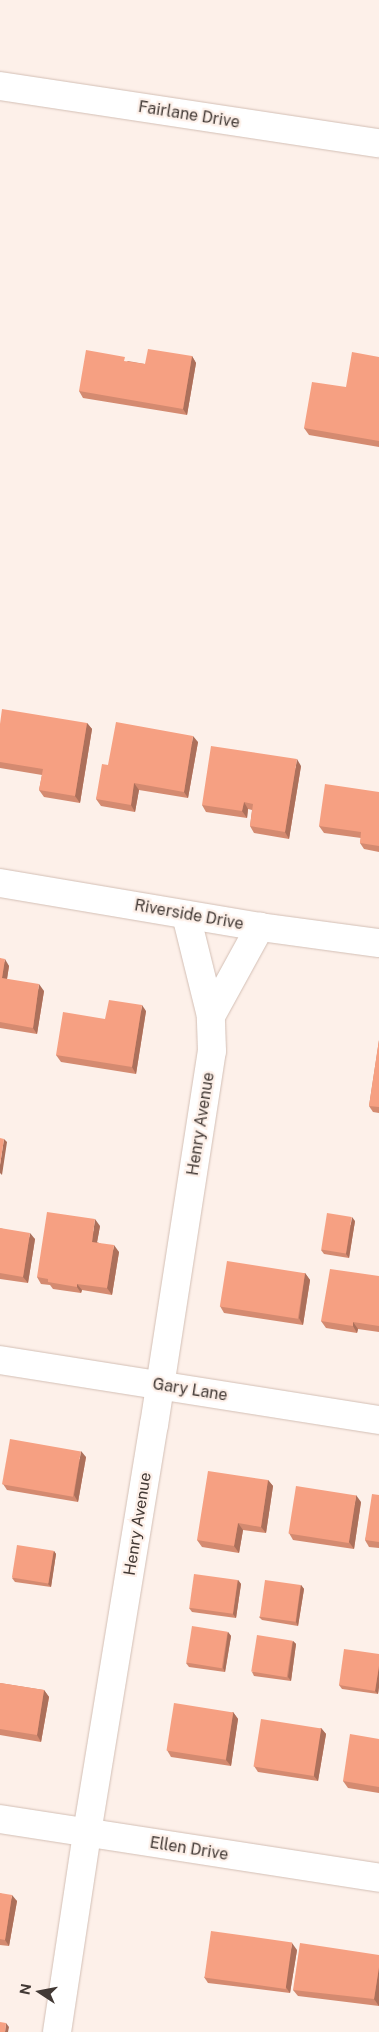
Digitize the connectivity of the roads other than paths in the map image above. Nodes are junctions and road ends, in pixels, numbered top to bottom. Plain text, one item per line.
1 (0, 86) edge
2 (379, 143) edge
3 (0, 884) edge
4 (186, 915) junction
5 (260, 928) junction
6 (379, 943) edge
7 (211, 1016) junction
8 (0, 1360) edge
9 (160, 1385) junction
10 (379, 1420) edge
11 (0, 1819) edge
12 (87, 1833) junction
13 (379, 1878) edge
14 (57, 2032) edge

1 - 2 street, Fairlane Drive
3 - 4 street, Riverside Drive
4 - 5 street, Riverside Drive
4 - 7 street, Henry Avenue
5 - 6 street, Riverside Drive
5 - 7 street
7 - 9 street, Henry Avenue
8 - 9 street, Gary Lane
9 - 10 street, Gary Lane
9 - 12 street, Henry Avenue
11 - 12 street, Ellen Drive
12 - 13 street, Ellen Drive
12 - 14 street, Henry Avenue

